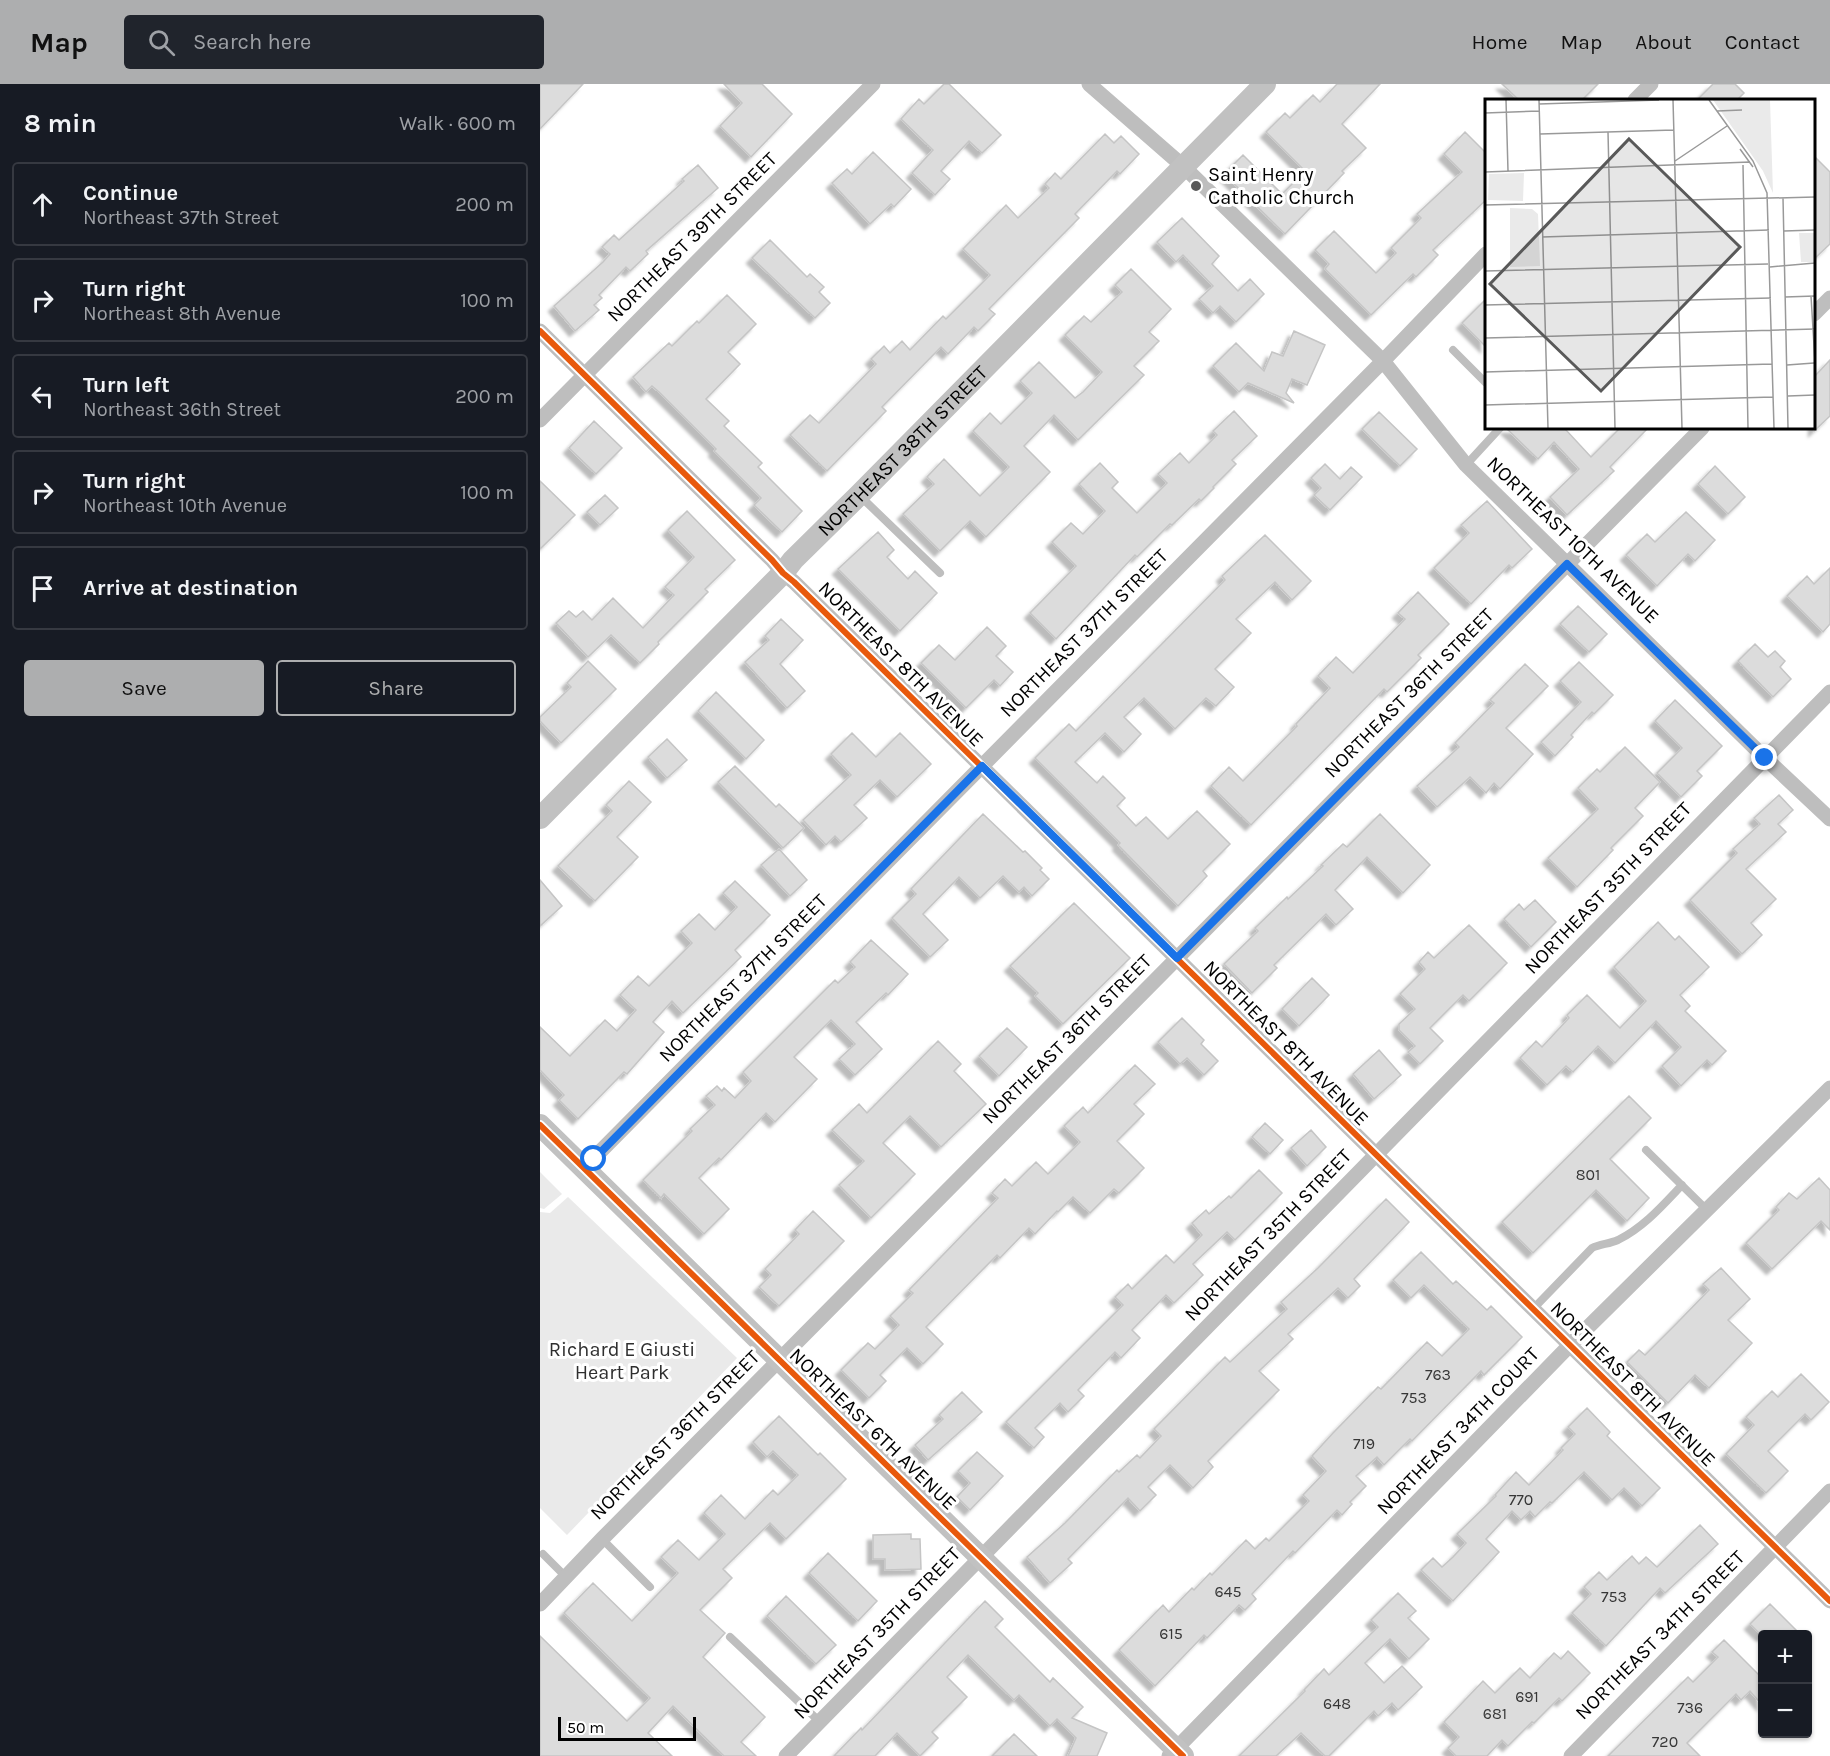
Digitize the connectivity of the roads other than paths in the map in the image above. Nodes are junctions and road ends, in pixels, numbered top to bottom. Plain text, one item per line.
1 (873, 84) edge
2 (1089, 84) edge
3 (1265, 84) edge
4 (1651, 84) edge
5 (1636, 99) edge
6 (1184, 167) junction
7 (1485, 255) edge
8 (1830, 298) edge
9 (1815, 313) edge
10 (540, 331) edge
11 (1453, 350) dead end
12 (1383, 361) junction
13 (585, 375) junction
14 (1485, 382) edge
15 (540, 420) edge
16 (1499, 429) edge
17 (1701, 429) edge
18 (1466, 465) junction
19 (859, 495) junction
20 (1567, 564) junction
21 (783, 573) junction
22 (940, 573) dead end
23 (1830, 692) edge
24 (1765, 758) junction
25 (982, 766) junction
26 (540, 818) edge
27 (1830, 819) edge
28 (1177, 958) junction
29 (1830, 1088) edge
30 (540, 1125) edge
31 (1646, 1150) dead end
32 (1377, 1155) junction
33 (584, 1168) junction
34 (1682, 1185) junction
35 (1707, 1210) junction
36 (1533, 1308) junction
37 (1570, 1346) junction
38 (779, 1360) junction
39 (1830, 1491) edge
40 (602, 1539) junction
41 (1776, 1548) junction
42 (541, 1554) edge
43 (981, 1558) junction
44 (566, 1576) junction
45 (650, 1587) dead end
46 (1830, 1601) edge
47 (540, 1604) edge
48 (730, 1637) dead end
49 (820, 1722) junction
50 (1176, 1754) edge
51 (786, 1756) edge
52 (1571, 1756) edge

1 - 13 street, NORTHEAST 39TH STREET
2 - 6 street, NORTHEAST 10TH AVENUE
3 - 6 street, NORTHEAST 38TH STREET
4 - 5 street
6 - 12 street, NORTHEAST 10TH AVENUE
6 - 19 street, NORTHEAST 38TH STREET
7 - 12 street, NORTHEAST 37TH STREET
8 - 9 street
10 - 13 street, NORTHEAST 8TH AVENUE
11 - 14 lane
12 - 18 street, NORTHEAST 10TH AVENUE
12 - 25 street, NORTHEAST 37TH STREET
13 - 15 street, NORTHEAST 39TH STREET
13 - 21 street, NORTHEAST 8TH AVENUE
16 - 18 lane
17 - 20 street, NORTHEAST 36TH STREET
18 - 20 street, NORTHEAST 10TH AVENUE
19 - 21 street, NORTHEAST 38TH STREET
19 - 22 lane
20 - 24 street, NORTHEAST 10TH AVENUE
20 - 28 street, NORTHEAST 36TH STREET
21 - 25 street, NORTHEAST 8TH AVENUE
21 - 26 street, NORTHEAST 38TH STREET
23 - 24 street, NORTHEAST 35TH STREET
24 - 27 street, NORTHEAST 10TH AVENUE
24 - 32 street, NORTHEAST 35TH STREET
25 - 28 street, NORTHEAST 8TH AVENUE
25 - 33 street, NORTHEAST 37TH STREET
28 - 32 street, NORTHEAST 8TH AVENUE
28 - 38 street, NORTHEAST 36TH STREET
29 - 35 street, NORTHEAST 34TH COURT
30 - 33 street, NORTHEAST 6TH AVENUE
31 - 34 lane
32 - 36 street, NORTHEAST 8TH AVENUE
32 - 43 street, NORTHEAST 35TH STREET
33 - 38 street, NORTHEAST 6TH AVENUE
34 - 35 lane
34 - 36 lane
35 - 37 street, NORTHEAST 34TH COURT
36 - 37 street, NORTHEAST 8TH AVENUE
37 - 41 street, NORTHEAST 8TH AVENUE
37 - 50 street, NORTHEAST 34TH COURT
38 - 40 street, NORTHEAST 36TH STREET
38 - 43 street, NORTHEAST 6TH AVENUE
39 - 41 street, NORTHEAST 34TH STREET
40 - 44 street, NORTHEAST 36TH STREET
40 - 45 lane
41 - 46 street, NORTHEAST 8TH AVENUE
41 - 52 street, NORTHEAST 34TH STREET
42 - 44 lane
43 - 49 street, NORTHEAST 35TH STREET
43 - 50 street, NORTHEAST 6TH AVENUE
44 - 47 street, NORTHEAST 36TH STREET
48 - 49 lane
49 - 51 street, NORTHEAST 35TH STREET

